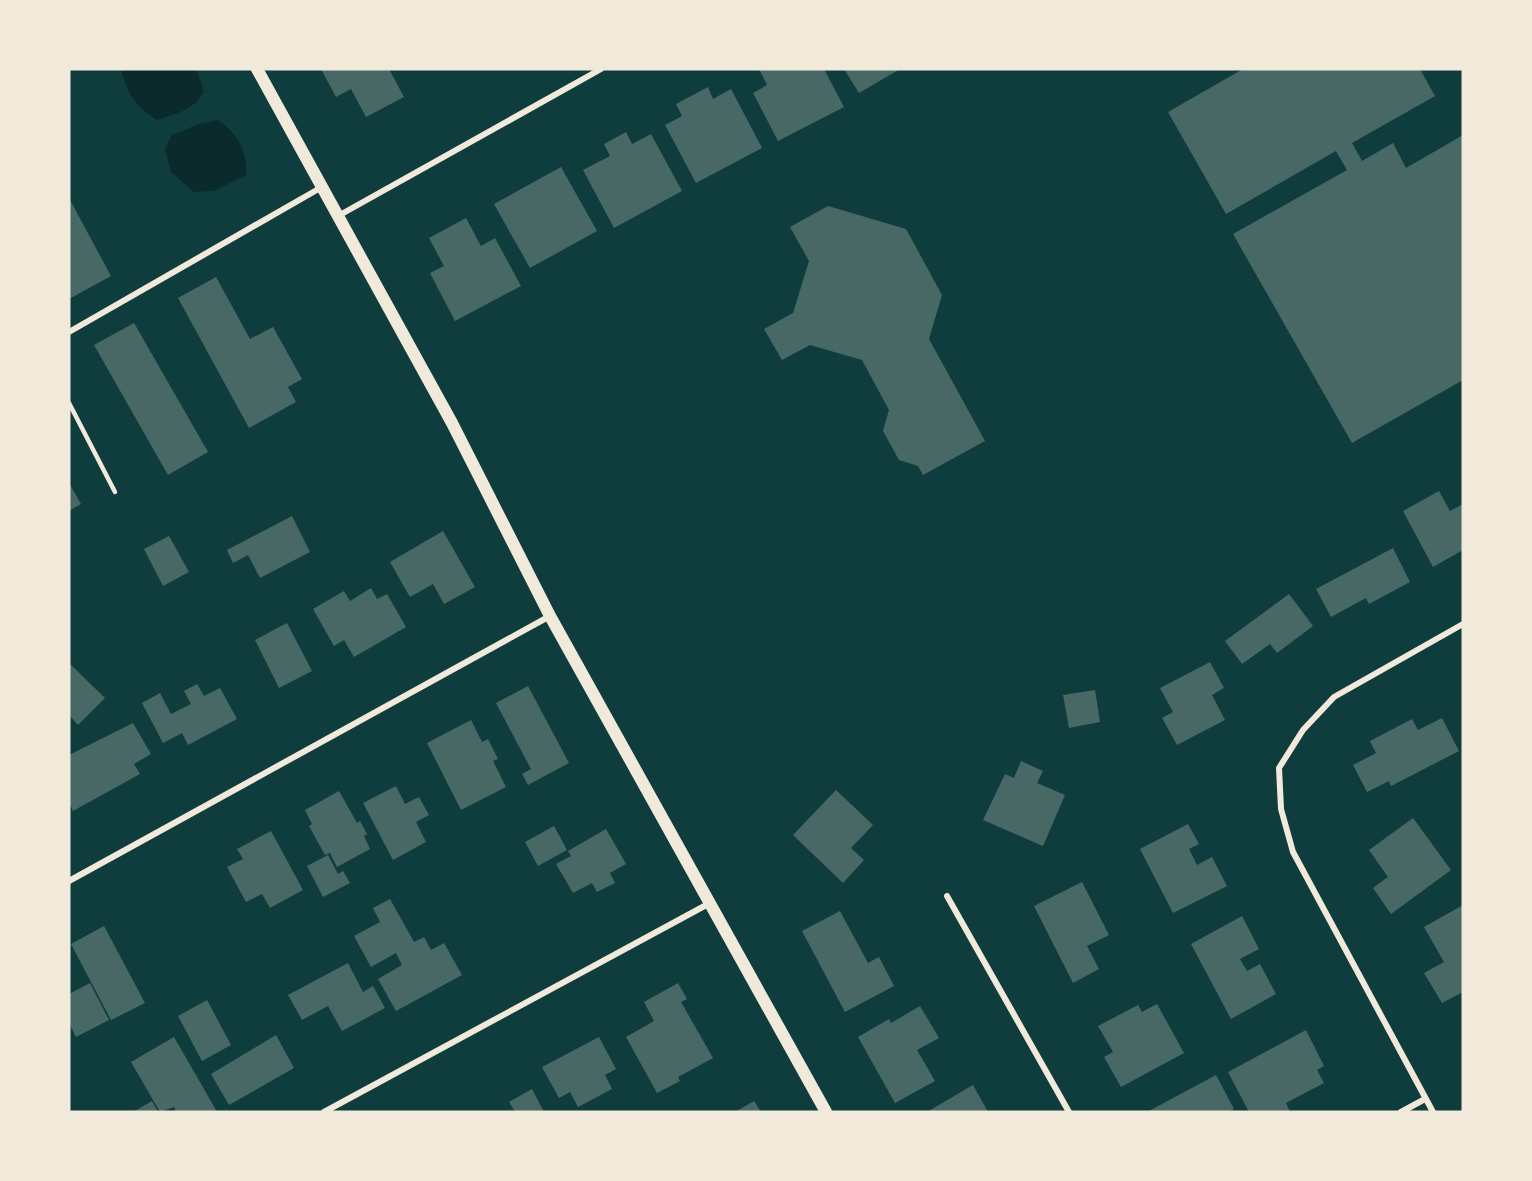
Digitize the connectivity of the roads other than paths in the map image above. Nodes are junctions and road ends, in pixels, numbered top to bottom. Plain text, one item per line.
1 (257, 69) edge
2 (600, 69) edge
3 (322, 187) junction
4 (338, 216) junction
5 (69, 332) edge
6 (69, 403) edge
7 (115, 492) dead end
8 (550, 616) junction
9 (1463, 624) edge
10 (69, 881) edge
11 (947, 896) dead end
12 (710, 903) junction
13 (1425, 1099) junction
14 (324, 1112) edge
15 (826, 1112) edge
16 (1069, 1112) edge
17 (1401, 1112) edge
18 (1433, 1112) edge

1 - 3 main road
2 - 4 street
3 - 4 main road
3 - 5 street
4 - 8 main road
6 - 7 lane
8 - 10 street
8 - 12 main road
9 - 13 street
11 - 16 street
12 - 14 street
12 - 15 main road
13 - 17 street
13 - 18 street

